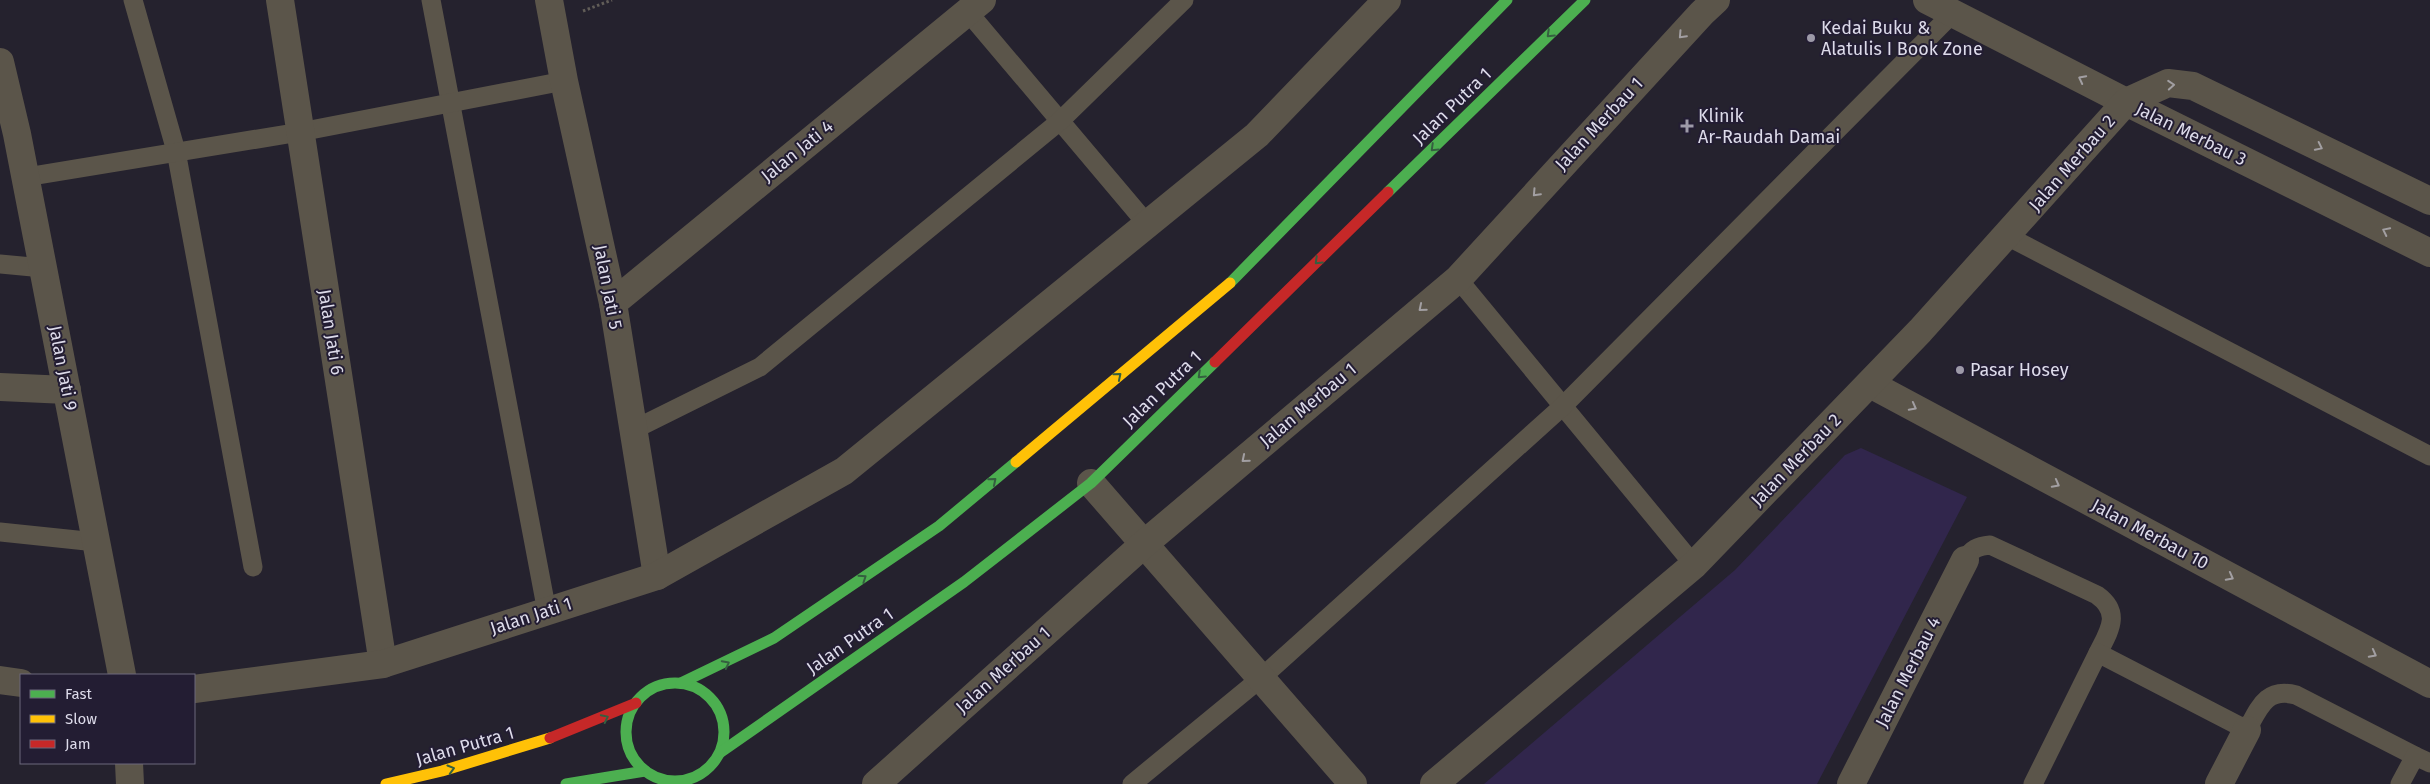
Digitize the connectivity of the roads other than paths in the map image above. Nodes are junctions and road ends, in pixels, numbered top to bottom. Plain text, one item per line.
1 (133, 0) edge
2 (280, 0) edge
3 (431, 0) edge
4 (550, 0) edge
5 (1184, 0) edge
6 (1386, 0) edge
7 (1507, 0) edge
8 (1585, 0) edge
9 (1928, 0) edge
10 (1707, 4) edge
11 (975, 6) edge
12 (1953, 13) junction
13 (0, 62) edge
14 (564, 81) junction
15 (449, 101) junction
16 (2126, 102) junction
17 (1060, 121) junction
18 (300, 132) junction
19 (9, 134) edge
20 (176, 151) junction
21 (26, 177) junction
22 (2430, 201) edge
23 (1147, 224) junction
24 (2007, 236) junction
25 (2430, 253) edge
26 (0, 264) edge
27 (44, 268) junction
28 (1458, 278) junction
29 (613, 302) junction
30 (1870, 384) junction
31 (0, 387) edge
32 (67, 390) junction
33 (1563, 406) junction
34 (633, 430) junction
35 (2430, 456) edge
36 (1091, 483) junction
37 (0, 532) edge
38 (96, 542) junction
39 (1144, 544) junction
40 (1965, 560) joint
41 (1694, 565) junction
42 (253, 567) dead end
43 (657, 576) junction
44 (547, 612) junction
45 (2098, 653) junction
46 (383, 664) junction
47 (122, 674) edge
48 (1262, 678) junction
49 (0, 680) edge
50 (20, 683) edge
51 (681, 683) junction
52 (2430, 684) edge
53 (195, 689) edge
54 (636, 703) junction
55 (2247, 730) junction
56 (721, 752) junction
57 (2422, 760) edge
58 (129, 764) edge
59 (645, 771) junction
60 (689, 782) edge
61 (130, 784) edge
62 (386, 784) edge
63 (566, 784) edge
64 (876, 784) edge
65 (1132, 784) edge
66 (1353, 784) edge
67 (1434, 784) edge
68 (1851, 784) edge
69 (2033, 784) edge
70 (2219, 784) edge
71 (2400, 784) edge

1 - 20 lane
2 - 18 street, Jalan Jati 6
3 - 15 lane
4 - 14 street, Jalan Jati 5
5 - 17 lane
6 - 23 street, Jalan Jati 1
51 -> 7 main road, Jalan Putra 1
8 -> 36 main road, Jalan Putra 1
9 - 12 street, Jalan Merbau 3
10 -> 28 street, Jalan Merbau 1
11 - 17 lane
11 - 29 street, Jalan Jati 4
16 -> 12 street, Jalan Merbau 3
12 - 33 lane
13 - 19 street, Jalan Jati 9
14 - 15 lane
14 - 29 street, Jalan Jati 5
15 - 18 lane
15 - 44 lane
16 -> 22 street
16 - 24 street, Jalan Merbau 2
25 -> 16 street, Jalan Merbau 3
17 - 23 lane
17 - 34 lane
18 - 20 lane
18 - 46 street, Jalan Jati 6
19 - 21 street, Jalan Jati 9
20 - 21 lane
20 - 42 lane
21 - 27 street, Jalan Jati 9
23 - 43 street, Jalan Jati 1
24 - 30 street, Jalan Merbau 2
24 - 35 lane
26 - 27 lane
27 - 32 street, Jalan Jati 9
28 - 33 lane
28 -> 39 street, Jalan Merbau 1
29 - 34 street, Jalan Jati 5
30 - 41 street, Jalan Merbau 2
30 -> 52 street, Jalan Merbau 10
31 - 32 street
32 - 38 street, Jalan Jati 9
33 - 41 lane
33 - 48 lane
34 - 43 street, Jalan Jati 5
36 - 39 street
36 - 56 main road, Jalan Putra 1
37 - 38 lane
38 - 47 street, Jalan Jati 9
39 - 48 street
39 - 64 street, Jalan Merbau 1
40 - 45 lane
40 - 68 street, Jalan Merbau 4
41 - 67 street, Jalan Merbau 2
43 - 44 street, Jalan Jati 1
44 - 46 street, Jalan Jati 1
45 - 55 lane
45 - 69 lane
46 - 53 street, Jalan Jati 1
48 - 65 lane
48 - 66 street
49 - 50 street
51 - 54 main road
51 - 56 main road
54 - 59 main road
62 -> 54 main road, Jalan Putra 1
55 - 57 lane
55 - 70 street
56 - 60 main road
57 - 71 lane
58 - 61 street
59 - 60 main road
59 - 63 main road

